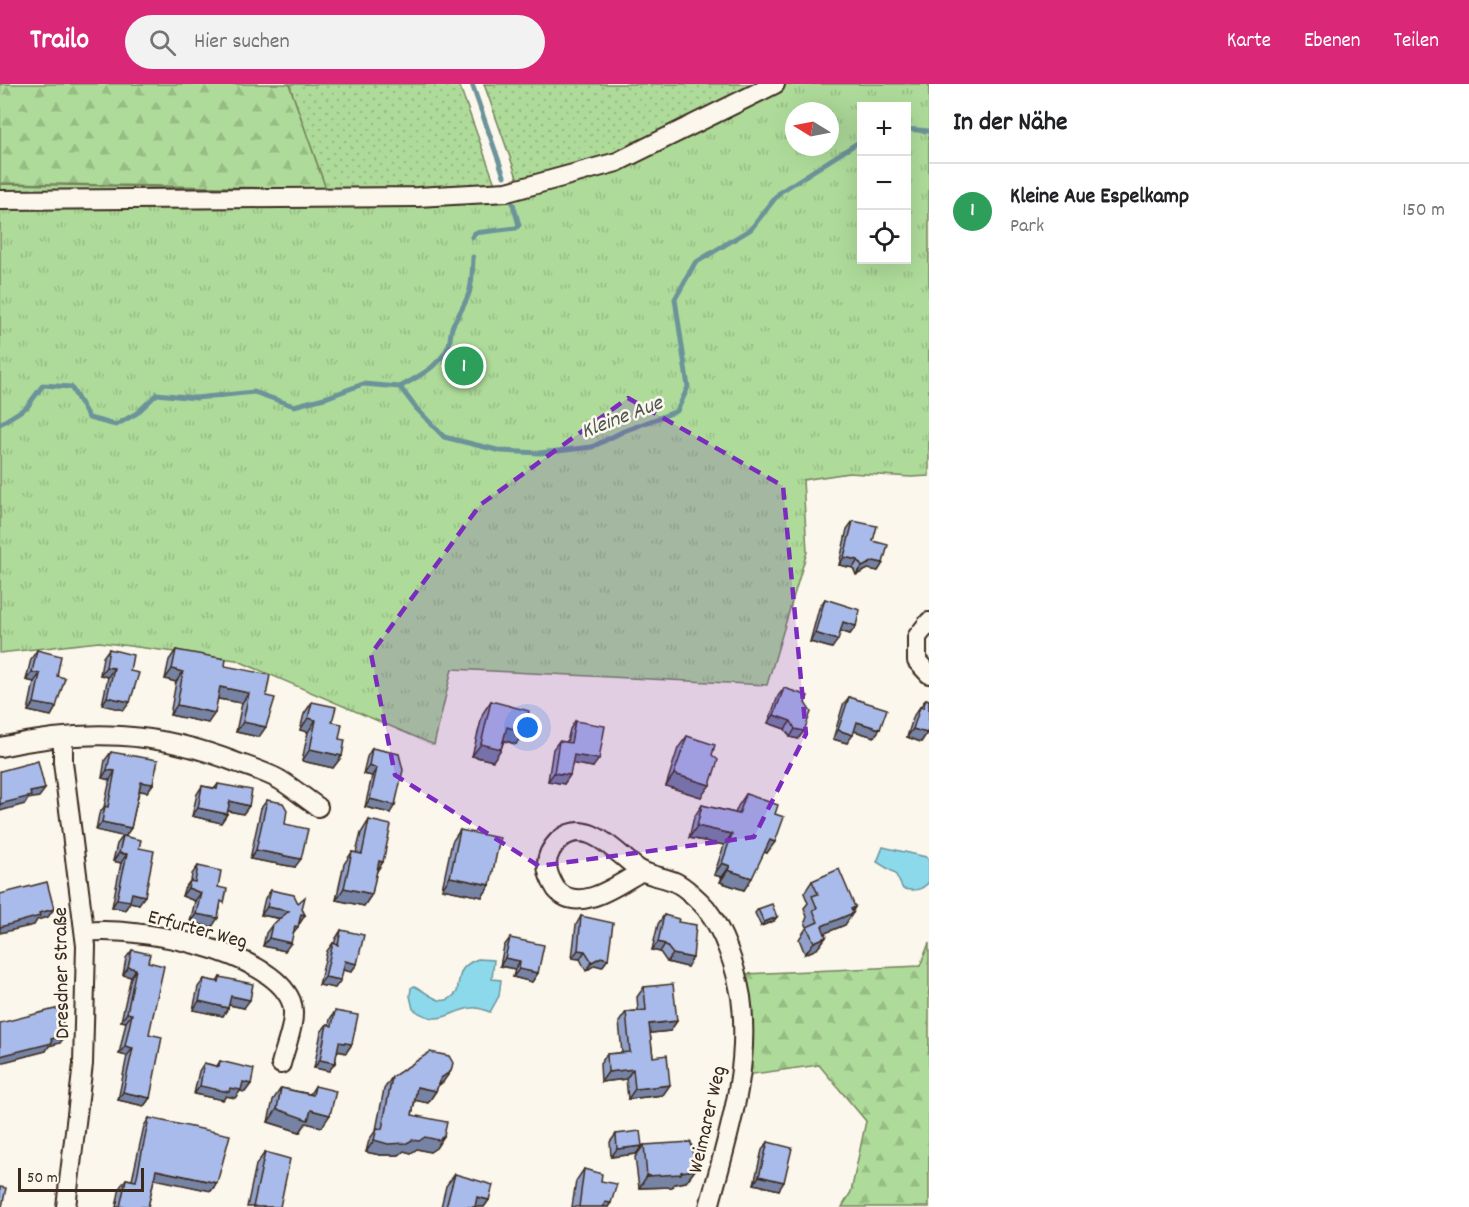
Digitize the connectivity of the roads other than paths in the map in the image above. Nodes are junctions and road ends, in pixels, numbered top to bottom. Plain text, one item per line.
1 (775, 84) edge
2 (0, 200) edge
3 (929, 622) edge
4 (929, 675) edge
5 (63, 738) junction
6 (0, 747) edge
7 (318, 807) dead end
8 (642, 871) junction
9 (86, 932) junction
10 (281, 1064) dead end
11 (66, 1207) edge
12 (709, 1207) edge

1 - 2 street
3 - 4 street
5 - 6 street
5 - 7 street
5 - 9 street, Dresdner Straße
8 - 8 street, Weimarer Weg
8 - 12 street, Weimarer Weg
9 - 10 street, Erfurter Weg
9 - 11 street, Dresdner Straße

